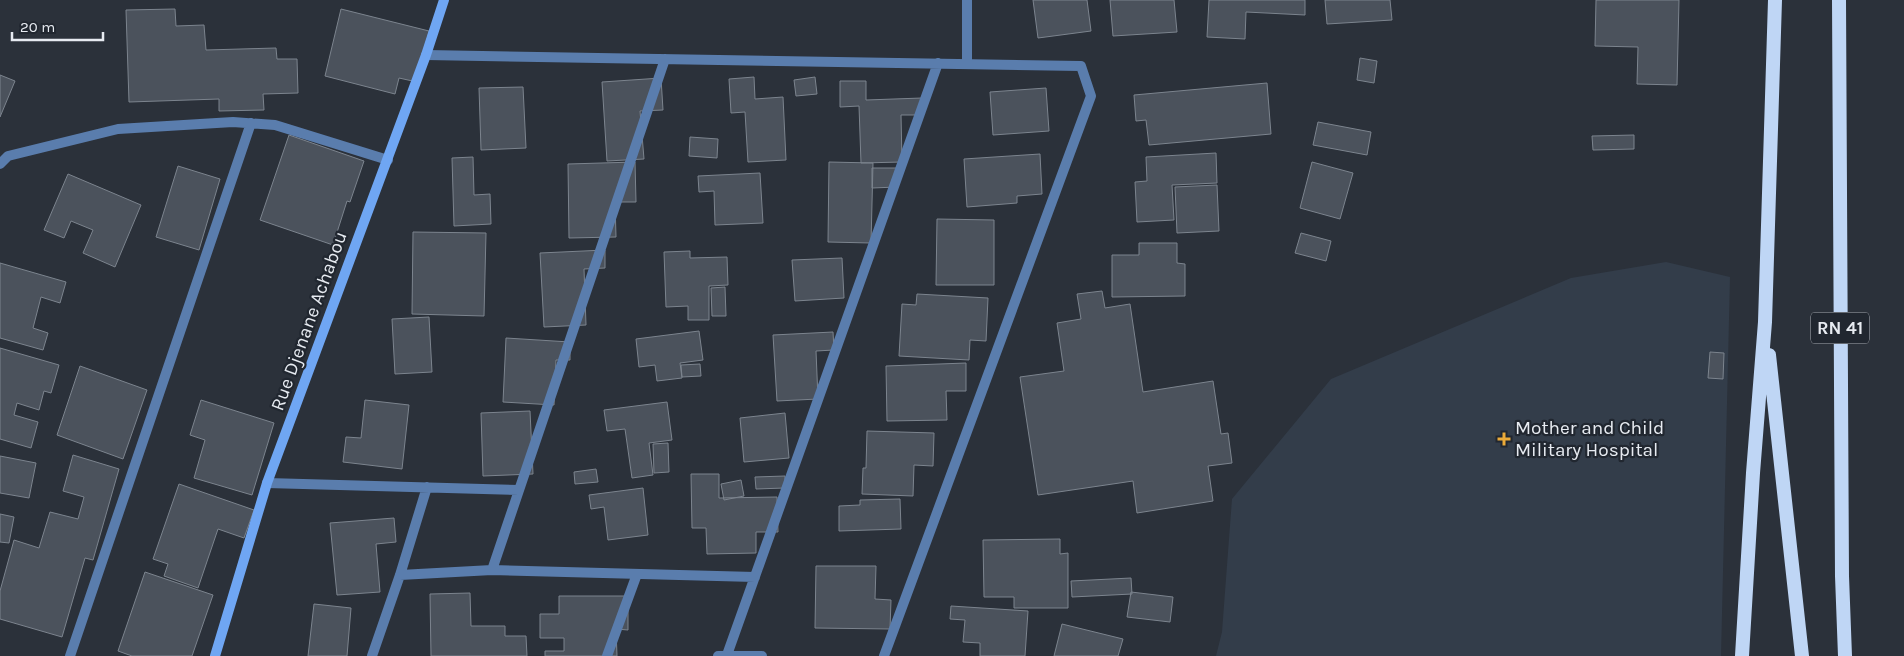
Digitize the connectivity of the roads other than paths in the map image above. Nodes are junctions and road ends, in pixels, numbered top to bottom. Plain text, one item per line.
1 (444, 0) edge
2 (967, 0) edge
3 (1775, 0) edge
4 (1839, 0) edge
5 (426, 55) junction
6 (665, 59) junction
7 (938, 63) junction
8 (967, 64) junction
9 (251, 124) junction
10 (388, 160) junction
11 (0, 164) edge
12 (1765, 322) junction
13 (267, 483) junction
14 (427, 487) junction
15 (519, 490) junction
16 (492, 570) junction
17 (637, 574) junction
18 (400, 575) junction
19 (755, 577) junction
20 (70, 656) edge
21 (215, 656) edge
22 (372, 656) edge
23 (607, 656) edge
24 (723, 656) edge
25 (762, 656) edge
26 (884, 656) edge
27 (1742, 656) edge
28 (1802, 656) edge
29 (1845, 656) edge

1 - 5 main road, Rue Djenane Achabou
2 - 8 street
3 - 12 highway
4 - 29 highway, RN 41
5 - 6 street
5 - 10 main road, Rue Djenane Achabou
6 - 7 street
6 - 15 street
7 - 8 street
7 - 19 street
8 - 26 street
9 - 10 street
9 - 11 street
9 - 20 street
10 - 13 main road, Rue Djenane Achabou
12 - 27 highway
12 - 28 highway
13 - 14 street
13 - 21 main road, Rue Djenane Achabou
14 - 15 street
14 - 18 street
15 - 16 street
16 - 17 street
16 - 18 street
17 - 19 street
17 - 23 street
18 - 22 street
19 - 24 street
24 - 25 street

